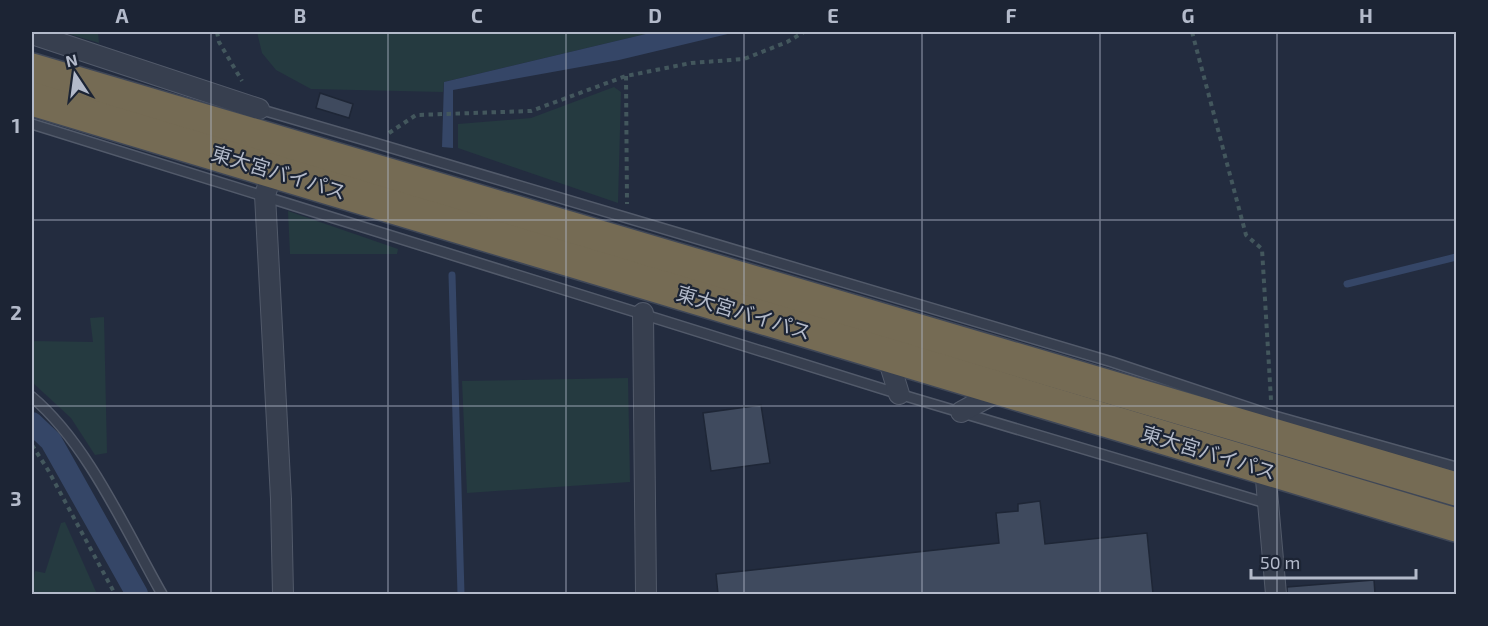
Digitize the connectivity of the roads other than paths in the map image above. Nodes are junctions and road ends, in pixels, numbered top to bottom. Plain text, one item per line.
1 (32, 34) edge
2 (32, 70) edge
3 (32, 99) edge
4 (32, 124) edge
5 (259, 124) junction
6 (269, 182) junction
7 (643, 314) junction
8 (887, 356) junction
9 (1001, 390) junction
10 (899, 394) junction
11 (32, 397) edge
12 (961, 412) junction
13 (1456, 467) edge
14 (1265, 468) junction
15 (1456, 489) edge
16 (1269, 504) junction
17 (1456, 525) edge
18 (162, 594) edge
19 (283, 594) edge
20 (646, 594) edge
21 (1276, 594) edge

1 - 5 street
2 - 5 highway, 東大宮バイパス
3 - 6 highway, 東大宮バイパス
4 - 6 lane
5 - 13 lane
5 - 15 highway, 東大宮バイパス
6 - 7 lane
6 - 8 highway, 東大宮バイパス
6 - 19 street
7 - 10 lane
7 - 20 street
8 - 9 highway, 東大宮バイパス
8 - 10 street
9 - 12 street
9 - 14 highway, 東大宮バイパス
10 - 12 lane
11 - 18 lane
12 - 16 lane
14 - 16 street
14 - 17 highway, 東大宮バイパス
16 - 21 street

